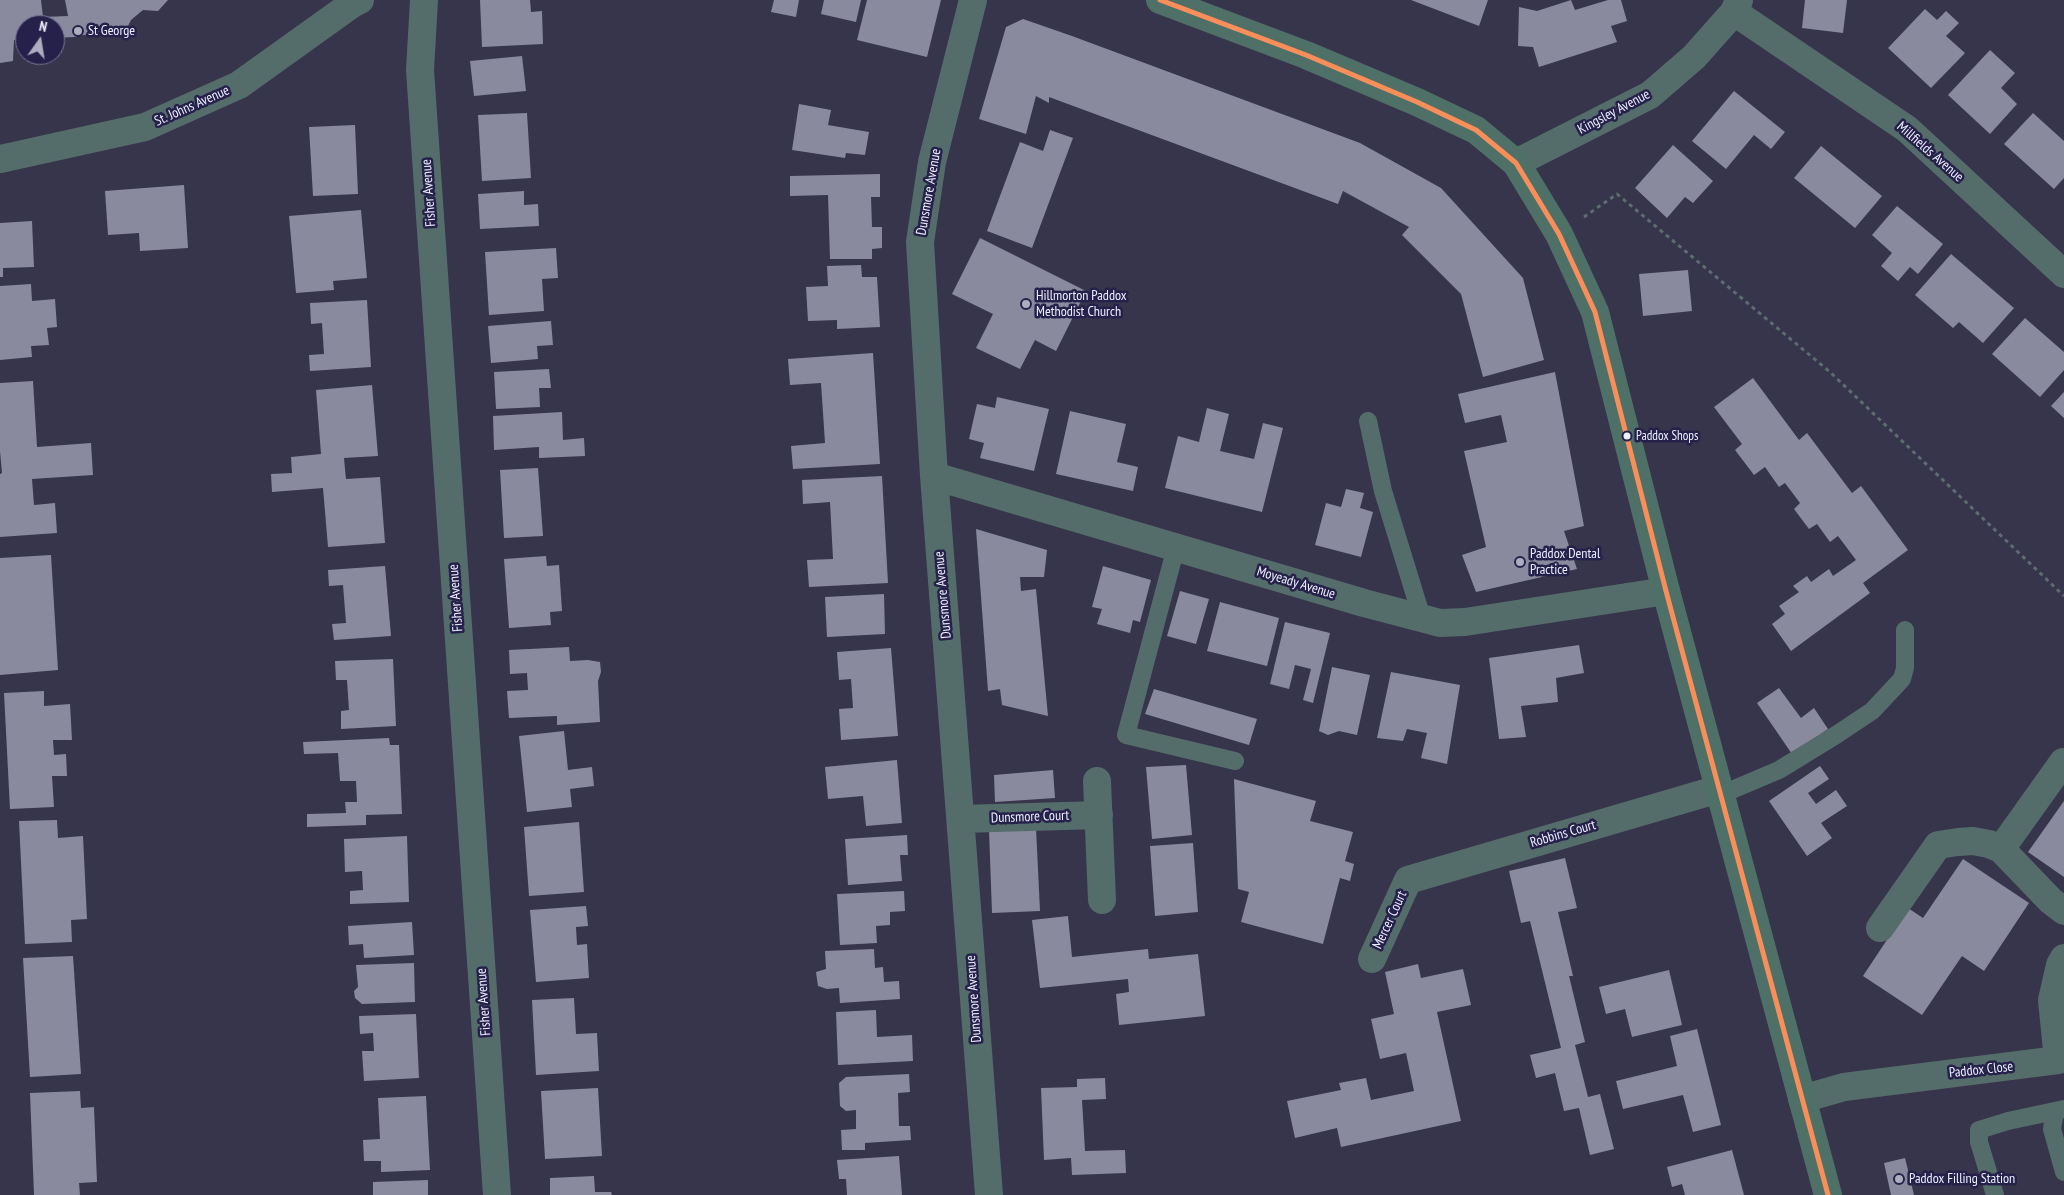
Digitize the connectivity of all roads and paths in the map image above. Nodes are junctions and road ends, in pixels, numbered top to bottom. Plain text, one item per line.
1 (360, 0) edge
2 (424, 0) edge
3 (973, 0) edge
4 (1173, 2) edge
5 (1736, 6) edge
6 (0, 159) edge
7 (1516, 163) junction
8 (1559, 234) junction
9 (2063, 270) edge
10 (1368, 421) dead end
11 (934, 476) junction
12 (1176, 547) junction
13 (1666, 591) junction
14 (2064, 596) edge
15 (1422, 618) junction
16 (1905, 630) dead end
17 (1235, 761) dead end
18 (2062, 762) dead end
19 (1097, 781) dead end
20 (1719, 792) junction
21 (1099, 815) junction
22 (961, 819) junction
23 (2001, 849) junction
24 (1408, 880) joint
25 (1102, 900) dead end
26 (2064, 911) edge
27 (1880, 928) dead end
28 (2064, 958) edge
29 (1372, 959) dead end
30 (2061, 1059) edge
31 (1802, 1099) junction
32 (2059, 1110) edge
33 (2064, 1172) edge
34 (497, 1195) edge
35 (989, 1195) edge
36 (1828, 1195) edge
37 (1995, 1195) edge

1 - 6 street, St. Johns Avenue
2 - 34 street, Fisher Avenue
3 - 11 street, Dunsmore Avenue
4 - 7 highway
5 - 7 street, Kingsley Avenue
5 - 9 street, Millfields Avenue
7 - 8 highway
8 - 13 highway
8 - 14 path
10 - 15 lane
11 - 12 street, Moyeady Avenue
11 - 22 street, Dunsmore Avenue
12 - 15 street, Moyeady Avenue
12 - 17 lane
13 - 15 street, Moyeady Avenue
13 - 20 highway
16 - 20 lane
18 - 23 street
19 - 21 street
20 - 24 street, Robbins Court
20 - 31 highway
21 - 22 street, Dunsmore Court
21 - 25 street
22 - 35 street, Dunsmore Avenue
23 - 26 street
23 - 27 street
24 - 29 street, Mercer Court
28 - 30 street, Paddox Close
30 - 31 street, Paddox Close
31 - 36 highway
32 - 33 lane
32 - 37 lane

